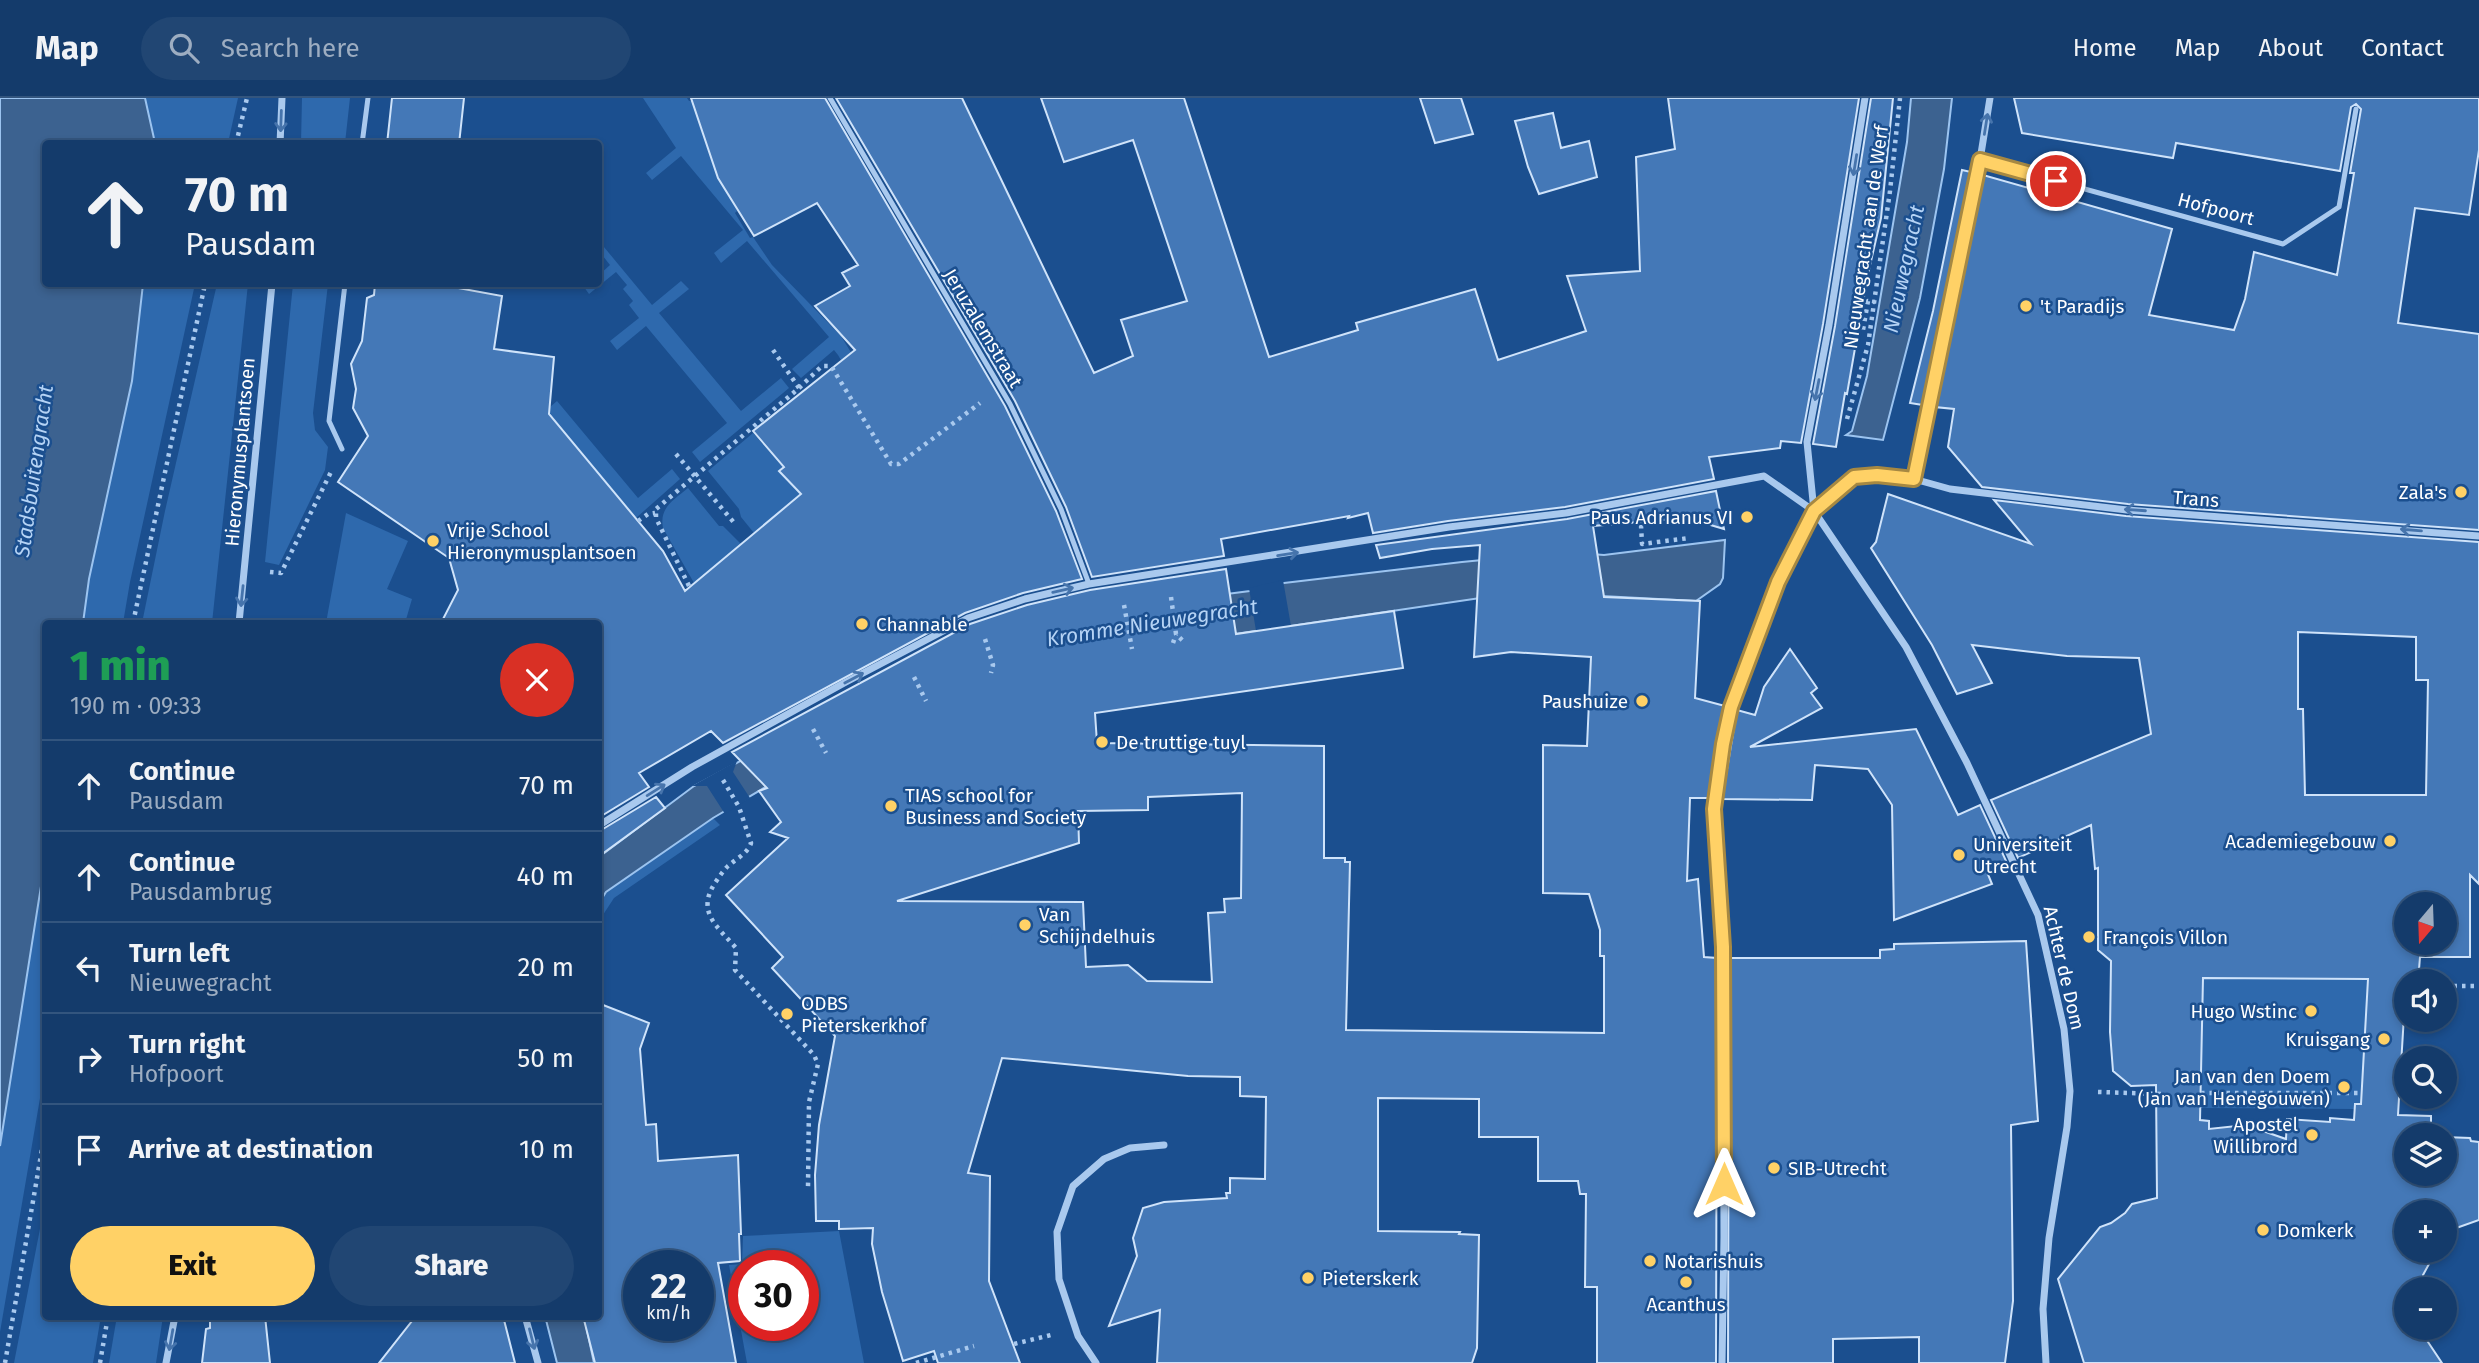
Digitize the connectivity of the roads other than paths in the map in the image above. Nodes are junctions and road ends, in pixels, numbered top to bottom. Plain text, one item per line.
1 (282, 98) edge
2 (368, 98) edge
3 (830, 98) edge
4 (1865, 98) edge
5 (1990, 98) edge
6 (2356, 108) dead end
7 (280, 140) edge
8 (363, 140) edge
9 (1980, 160) junction
10 (272, 287) edge
11 (345, 287) edge
12 (342, 449) road end
13 (1914, 479) junction
14 (1814, 511) junction
15 (2479, 536) edge
16 (1089, 584) junction
17 (239, 620) edge
18 (602, 824) edge
19 (1164, 1145) dead end
20 (174, 1320) edge
21 (527, 1320) edge
22 (166, 1363) edge
23 (538, 1363) edge
24 (1096, 1363) edge
25 (1721, 1363) edge
26 (2046, 1363) edge

1 -> 7 street
2 - 8 lane
3 - 16 lane, Jeruzalemstraat
4 -> 14 street
9 -> 5 street
6 - 9 lane, Hofpoort
9 - 13 street
10 -> 17 street, Hieronymusplantsoen
11 - 12 lane
13 - 14 street, Trans
15 -> 13 street, Trans
16 -> 14 street
14 - 25 street
14 - 26 street, Achter de Dom
18 -> 16 street
19 - 24 street
20 -> 22 street
21 -> 23 street

